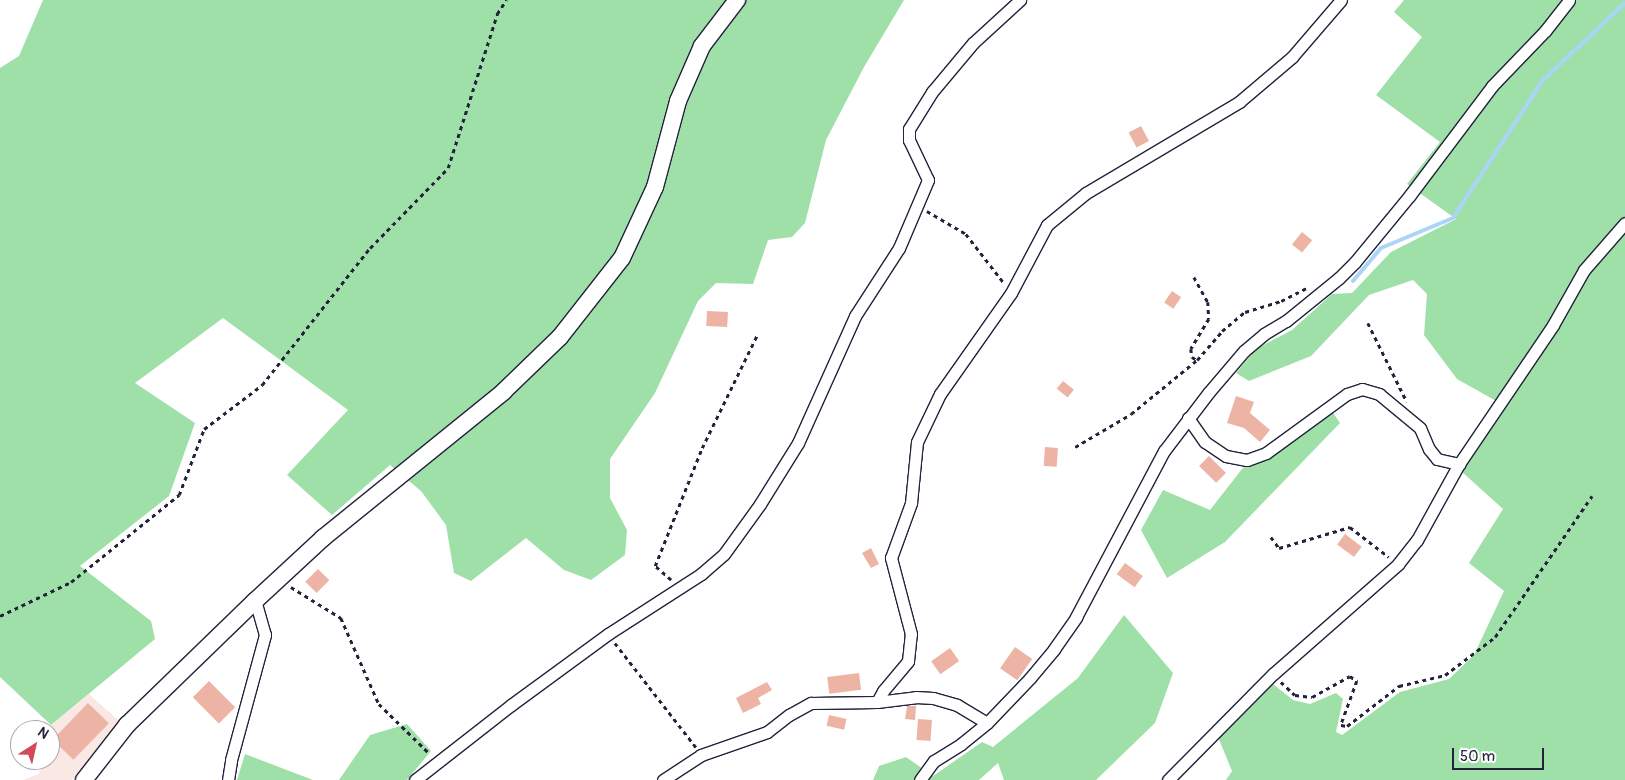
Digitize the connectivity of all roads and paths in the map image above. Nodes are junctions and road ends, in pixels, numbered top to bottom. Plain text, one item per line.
1 (506, 0) edge
2 (736, 0) edge
3 (1020, 0) edge
4 (1341, 0) edge
5 (1569, 0) edge
6 (917, 205) junction
7 (1625, 223) edge
8 (1194, 277) dead end
9 (1314, 284) dead end
10 (1011, 293) junction
11 (1368, 323) dead end
12 (757, 335) dead end
13 (1197, 360) junction
14 (1188, 418) junction
15 (1420, 428) junction
16 (1075, 447) dead end
17 (1458, 464) junction
18 (1592, 496) dead end
19 (1271, 537) dead end
20 (1398, 564) junction
21 (278, 580) junction
22 (679, 588) junction
23 (256, 601) junction
24 (0, 616) edge
25 (608, 634) junction
26 (1273, 674) junction
27 (877, 702) junction
28 (987, 723) junction
29 (701, 755) junction
30 (438, 762) junction
31 (84, 780) edge
32 (228, 780) edge
33 (415, 780) edge
34 (663, 780) edge
35 (920, 780) edge
36 (1168, 780) edge

1 - 24 path
2 - 21 street
3 - 6 street
4 - 10 street
5 - 14 street
6 - 10 path
6 - 22 street
7 - 17 street
8 - 13 path
9 - 13 path
10 - 27 street
11 - 15 path
12 - 22 path
13 - 16 path
14 - 15 street
14 - 28 street
15 - 17 street
17 - 20 street
18 - 26 path
19 - 20 path
20 - 26 street
21 - 23 street
21 - 30 path
22 - 25 street
23 - 31 street
23 - 32 street
25 - 29 path
25 - 30 street
26 - 36 street
27 - 28 street
27 - 29 street
28 - 35 street
29 - 34 street
30 - 33 street

